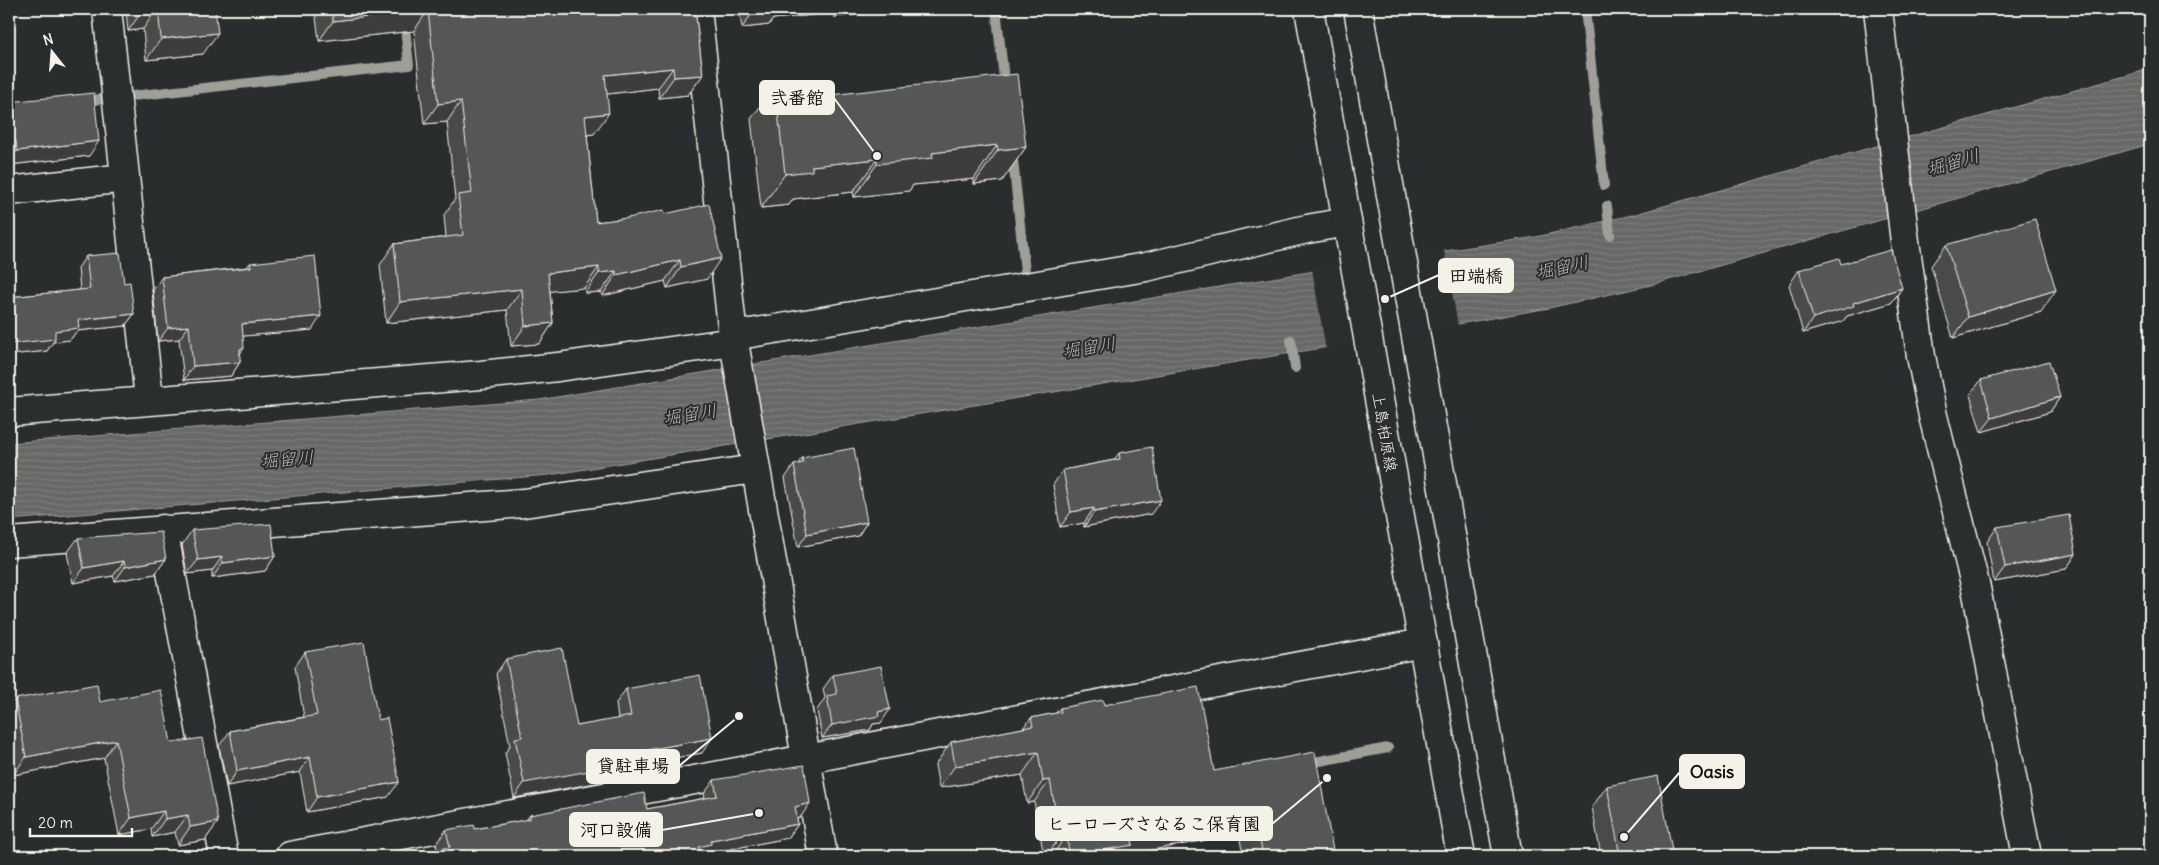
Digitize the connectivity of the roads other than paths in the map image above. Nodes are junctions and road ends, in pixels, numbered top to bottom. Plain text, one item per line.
1 (107, 9) edge
2 (697, 9) edge
3 (1309, 9) edge
4 (1358, 9) edge
5 (1878, 9) edge
6 (125, 178) junction
7 (9, 191) edge
8 (1349, 232) junction
9 (734, 343) junction
10 (149, 399) junction
11 (9, 412) edge
12 (754, 465) junction
13 (163, 529) junction
14 (9, 542) edge
15 (1423, 643) junction
16 (805, 759) junction
17 (224, 856) edge
18 (290, 856) edge
19 (823, 856) edge
20 (1461, 856) edge
21 (1508, 856) edge
22 (2027, 856) edge

1 - 6 street
2 - 9 street
3 - 8 street, 上島柏原線
4 - 21 street
5 - 22 street
6 - 7 street
6 - 10 street
8 - 9 street
8 - 15 street, 上島柏原線
9 - 10 street
9 - 12 street
10 - 11 street
12 - 13 street
12 - 16 street
13 - 14 street
13 - 17 street
15 - 16 street
15 - 20 street, 上島柏原線
16 - 18 street
16 - 19 street

